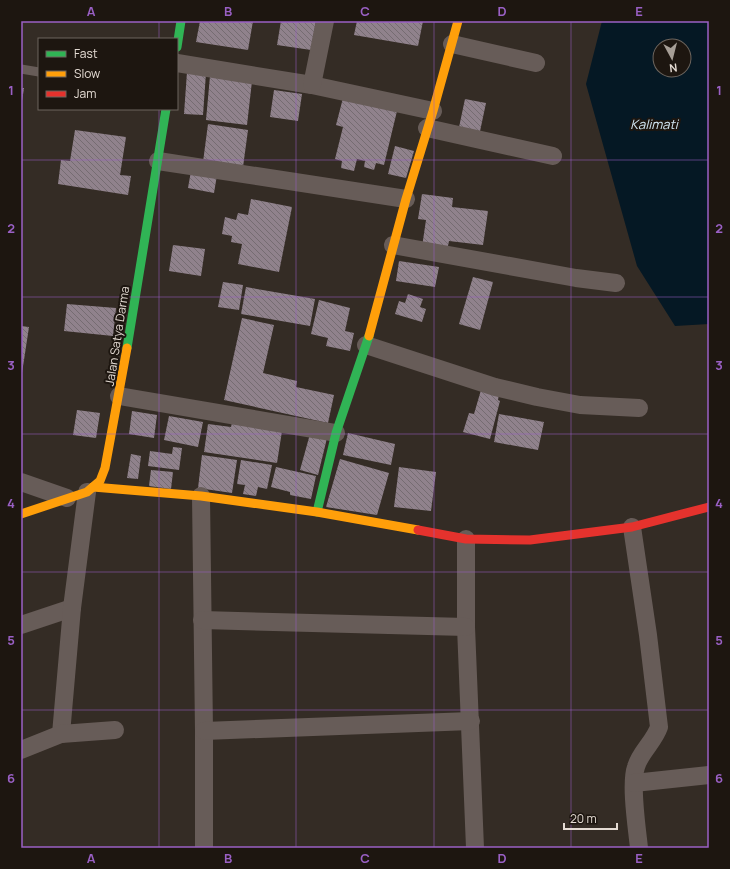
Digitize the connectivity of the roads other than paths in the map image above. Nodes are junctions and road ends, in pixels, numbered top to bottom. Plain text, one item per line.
1 (181, 21) edge
2 (325, 21) edge
3 (458, 21) edge
4 (178, 40) edge
5 (452, 44) junction
6 (536, 62) dead end
7 (178, 64) edge
8 (21, 69) edge
9 (38, 72) edge
10 (312, 85) junction
11 (166, 110) edge
12 (433, 111) junction
13 (427, 128) junction
14 (553, 156) dead end
15 (158, 161) junction
16 (406, 199) junction
17 (394, 245) junction
18 (616, 283) dead end
19 (366, 345) junction
20 (119, 396) junction
21 (639, 408) dead end
22 (336, 433) junction
23 (21, 482) edge
24 (90, 490) junction
25 (201, 496) junction
26 (67, 498) junction
27 (709, 508) edge
28 (317, 512) junction
29 (21, 514) edge
30 (632, 527) junction
31 (466, 539) junction
32 (72, 608) junction
33 (202, 620) junction
34 (21, 624) edge
35 (466, 627) junction
36 (471, 721) junction
37 (115, 730) dead end
38 (204, 731) junction
39 (60, 734) junction
40 (21, 750) edge
41 (709, 775) edge
42 (634, 784) junction
43 (204, 848) edge
44 (475, 848) edge
45 (639, 848) edge

1 - 4 street
2 - 10 street
3 - 5 street
5 - 6 street
5 - 12 street
7 - 10 street
8 - 9 lane
10 - 12 street
11 - 15 street, Jalan Satya Darma
12 - 13 street
13 - 14 street
13 - 16 street
15 - 16 street
15 - 20 street, Jalan Satya Darma
16 - 17 street
17 - 18 street
17 - 19 street
19 - 21 street
19 - 22 street
20 - 22 street
20 - 24 street, Jalan Satya Darma
22 - 28 street
23 - 26 street
24 - 25 street
24 - 26 street
24 - 32 street
25 - 28 street
25 - 33 street
26 - 29 street
27 - 30 street
28 - 31 street
30 - 31 street
30 - 42 street
31 - 35 street
32 - 34 street
32 - 39 street
33 - 35 street
33 - 38 street
35 - 36 street
36 - 38 street
36 - 44 street
37 - 39 street
38 - 43 street
39 - 40 street
41 - 42 street
42 - 45 street

